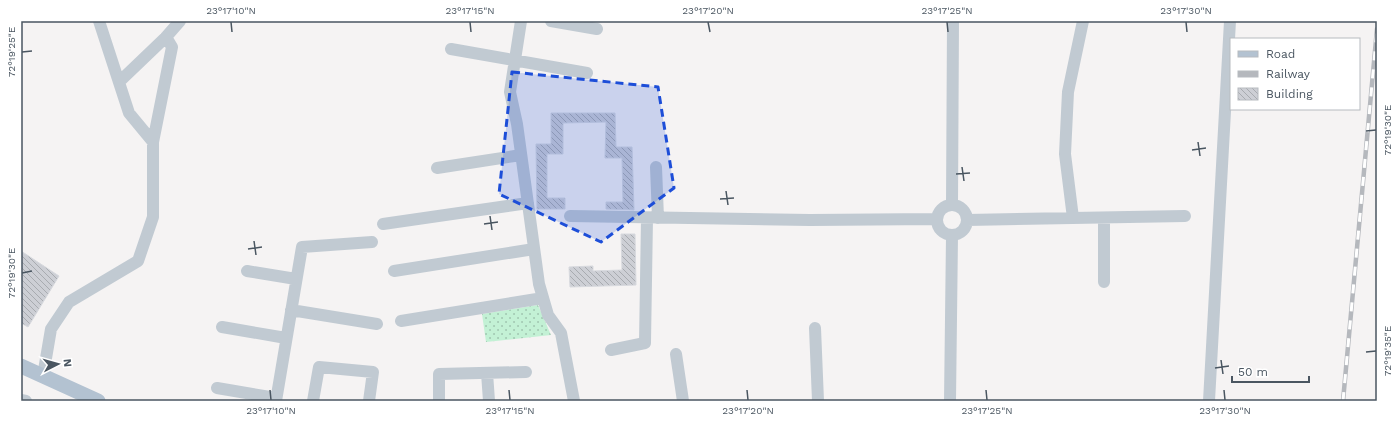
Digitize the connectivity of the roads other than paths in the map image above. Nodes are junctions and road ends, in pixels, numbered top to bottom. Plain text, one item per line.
1 (99, 21) edge
2 (180, 21) edge
3 (521, 21) edge
4 (551, 21) edge
5 (954, 21) edge
6 (1083, 21) edge
7 (1230, 21) edge
8 (597, 29) dead end
9 (166, 37) junction
10 (451, 49) dead end
11 (515, 61) junction
12 (587, 73) dead end
13 (119, 82) junction
14 (152, 142) junction
15 (521, 155) junction
16 (656, 166) dead end
17 (437, 168) dead end
18 (528, 203) junction
19 (952, 204) junction
20 (570, 216) dead end
21 (1185, 216) dead end
22 (652, 218) junction
23 (1073, 218) junction
24 (1104, 218) junction
25 (936, 219) junction
26 (967, 220) junction
27 (383, 224) dead end
28 (952, 236) junction
29 (372, 242) dead end
30 (534, 249) junction
31 (247, 271) dead end
32 (394, 271) dead end
33 (296, 279) junction
34 (1104, 282) dead end
35 (543, 298) junction
36 (291, 310) junction
37 (401, 321) dead end
38 (377, 324) dead end
39 (222, 327) dead end
40 (815, 328) dead end
41 (286, 338) junction
42 (611, 350) dead end
43 (676, 354) dead end
44 (21, 366) edge
45 (526, 372) dead end
46 (487, 373) junction
47 (43, 376) junction
48 (217, 388) dead end
49 (276, 399) edge
50 (21, 400) edge
51 (26, 401) edge
52 (98, 401) edge
53 (313, 401) edge
54 (369, 401) edge
55 (439, 401) edge
56 (489, 401) edge
57 (574, 401) edge
58 (683, 401) edge
59 (818, 401) edge
60 (950, 401) edge
61 (1209, 401) edge

1 - 13 street
2 - 9 street
3 - 11 street
4 - 8 street
5 - 19 street
6 - 23 street
7 - 61 street
9 - 13 street
9 - 14 street
10 - 11 street
11 - 12 street
11 - 15 street
13 - 14 street
14 - 47 street
15 - 17 street
15 - 18 street
16 - 22 street
18 - 27 street
18 - 30 street
19 - 25 street
19 - 26 street
20 - 22 street
21 - 24 street
22 - 25 street
22 - 42 street
23 - 24 street
23 - 26 street
24 - 34 street
25 - 28 street
26 - 28 street
28 - 60 street
29 - 33 street
30 - 32 street
30 - 35 street
31 - 33 street
33 - 36 street
35 - 37 street
35 - 57 street
36 - 38 street
36 - 41 street
39 - 41 street
40 - 59 street
41 - 49 street
43 - 58 street
44 - 47 main road
45 - 46 street
46 - 55 street
46 - 56 street
47 - 52 main road
48 - 49 street
50 - 51 street
53 - 54 street

